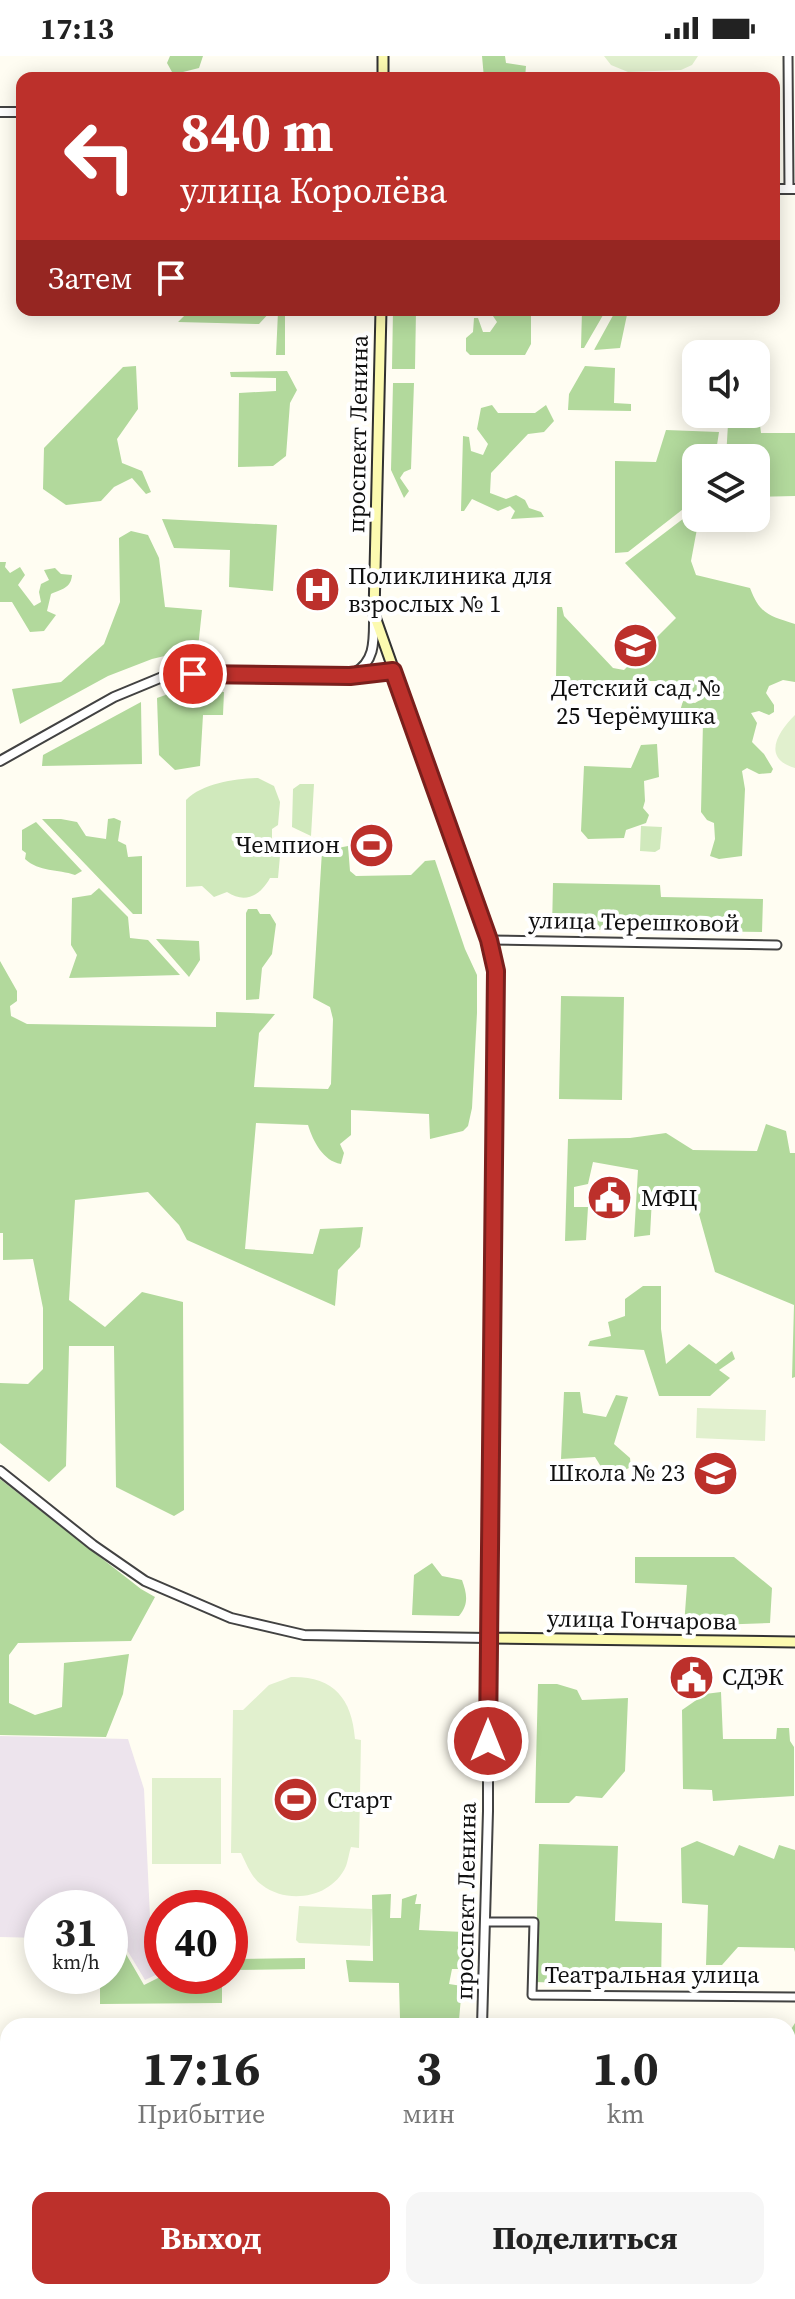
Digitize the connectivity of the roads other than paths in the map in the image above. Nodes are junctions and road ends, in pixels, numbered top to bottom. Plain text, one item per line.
1 (788, 56) edge
2 (792, 189) edge
3 (381, 316) edge
4 (374, 614) junction
5 (393, 671) junction
6 (350, 676) junction
7 (0, 761) edge
8 (489, 940) junction
9 (777, 945) dead end
10 (0, 1471) edge
11 (488, 1638) junction
12 (795, 1642) edge
13 (486, 1922) junction
14 (795, 1997) edge
15 (482, 2018) edge

1 - 2 street
3 - 4 main road, проспект Ленина
4 - 5 main road, проспект Ленина
4 - 6 street
5 - 6 street
5 - 8 main road, проспект Ленина
6 - 7 street
8 - 9 street, улица Терешковой
8 - 11 main road, проспект Ленина
10 - 11 street
11 - 12 main road, улица Гончарова
11 - 13 street, проспект Ленина
13 - 14 street, Театральная улица
13 - 15 street, проспект Ленина

